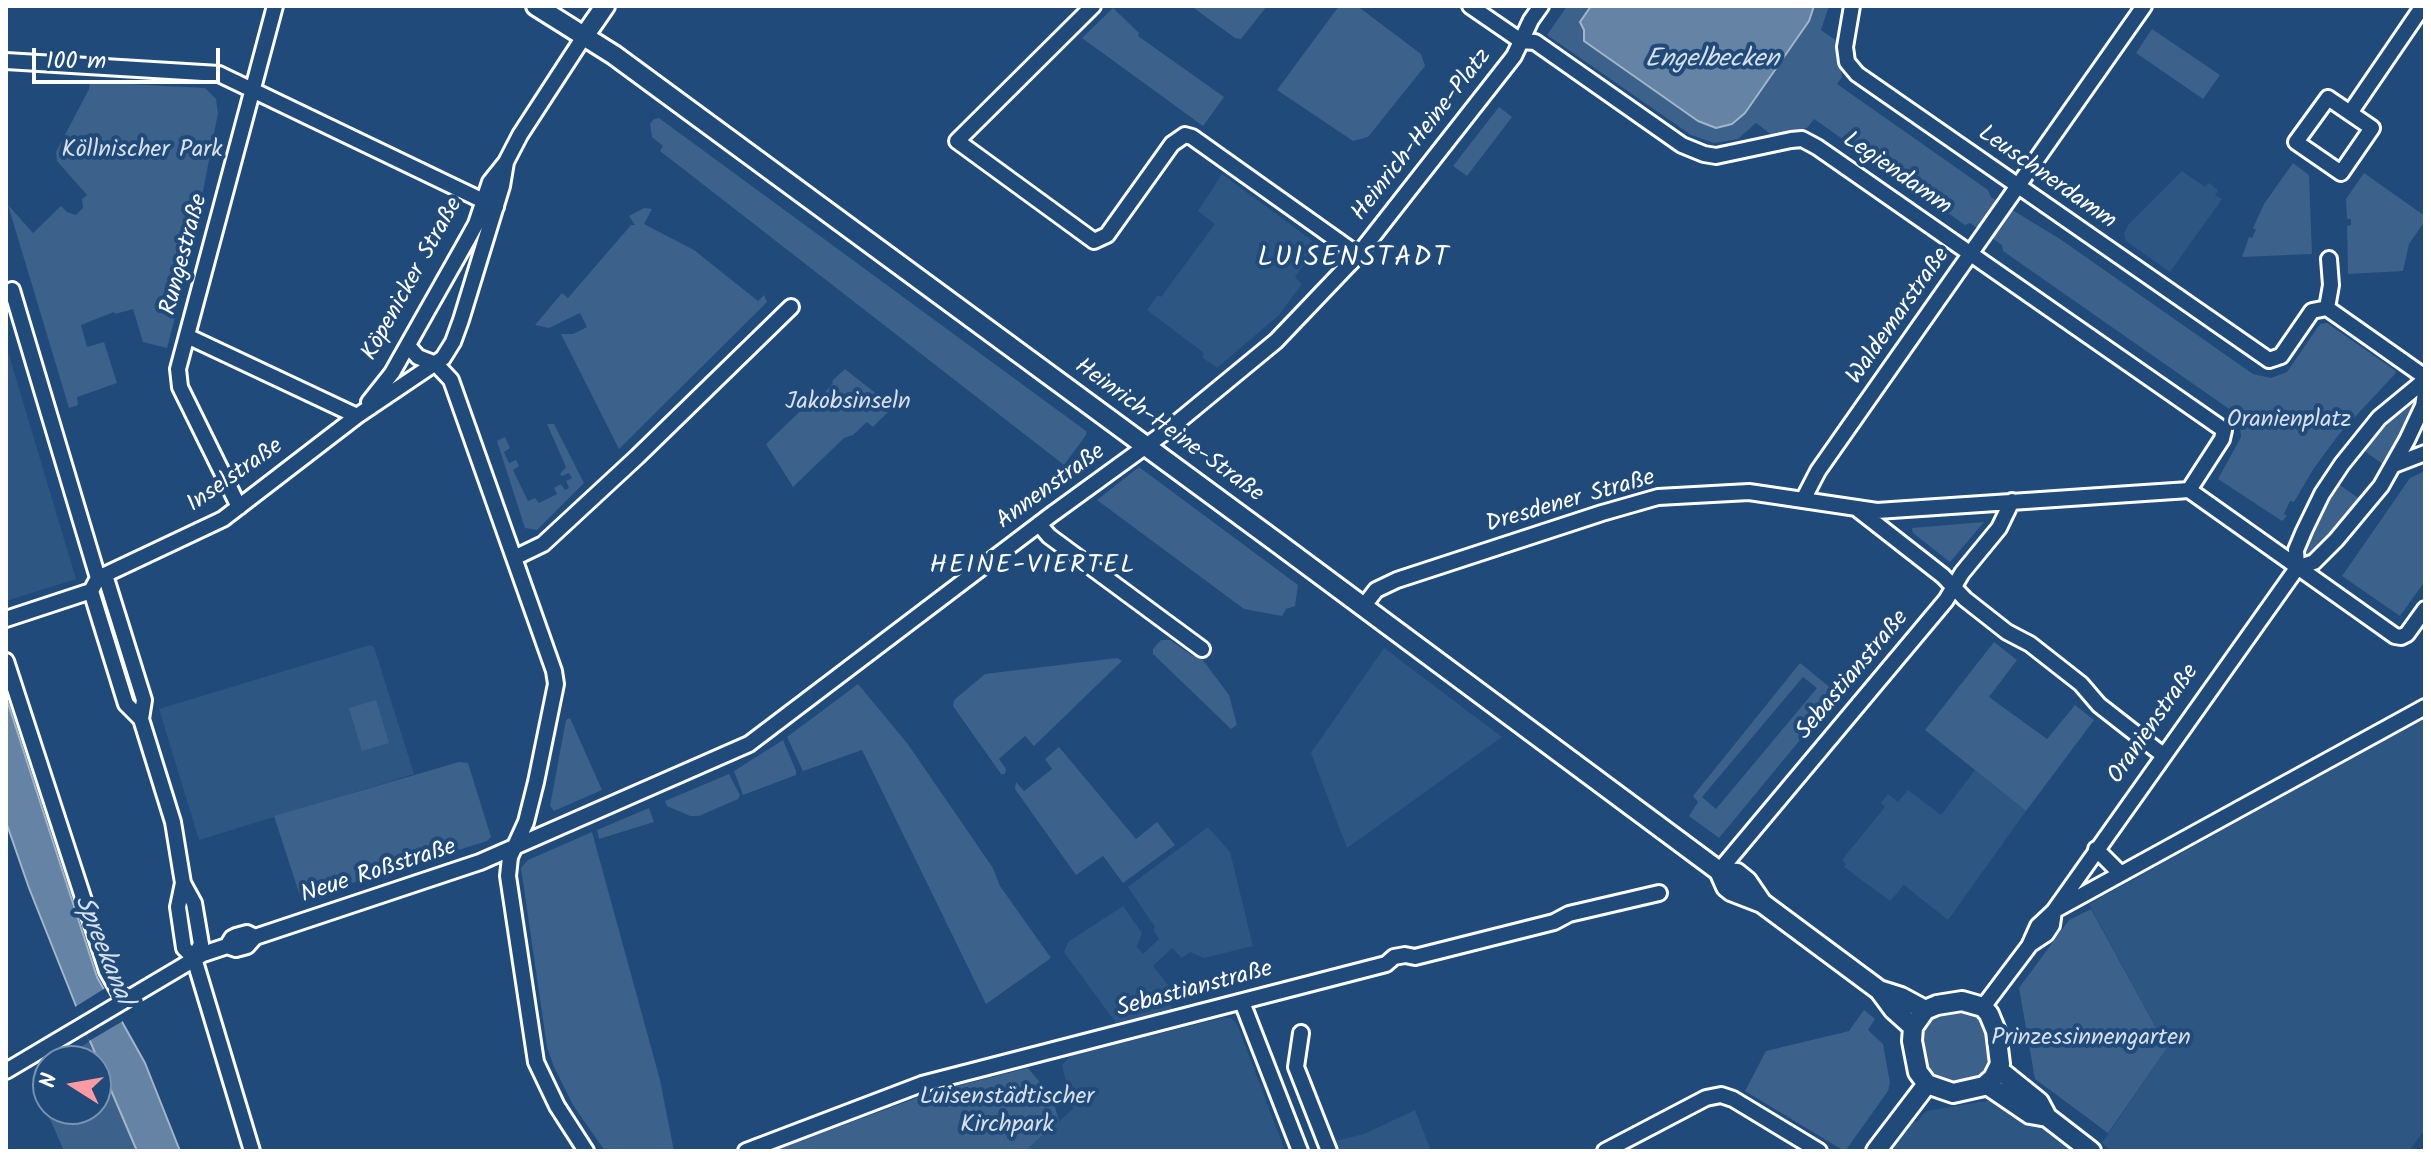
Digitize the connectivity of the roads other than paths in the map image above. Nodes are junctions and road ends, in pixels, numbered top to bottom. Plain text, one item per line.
1 (275, 6) edge
2 (536, 6) edge
3 (605, 6) edge
4 (1093, 6) edge
5 (1470, 6) edge
6 (1541, 6) edge
7 (1852, 6) edge
8 (2144, 6) edge
9 (2423, 6) edge
10 (585, 35) junction
11 (1521, 41) junction
12 (6, 61) edge
13 (253, 90) junction
14 (2350, 113) junction
15 (2017, 187) junction
16 (490, 205) junction
17 (1972, 254) junction
18 (1358, 255) junction
19 (2329, 259) dead end
20 (12, 290) dead end
21 (791, 307) dead end
22 (2327, 308) junction
23 (187, 336) junction
24 (408, 346) junction
25 (436, 364) junction
26 (2425, 378) edge
27 (2425, 393) edge
28 (357, 416) junction
29 (1146, 446) junction
30 (2425, 453) edge
31 (2394, 465) junction
32 (2189, 490) junction
33 (1804, 498) junction
34 (2012, 501) junction
35 (239, 507) junction
36 (1856, 508) junction
37 (1039, 524) junction
38 (514, 558) junction
39 (2297, 568) junction
40 (98, 581) junction
41 (1954, 587) junction
42 (1363, 607) junction
43 (2425, 609) edge
44 (6, 619) edge
45 (1202, 649) dead end
46 (6, 661) edge
47 (2425, 707) edge
48 (141, 719) junction
49 (2163, 755) junction
50 (515, 847) junction
51 (2096, 849) junction
52 (1719, 871) junction
53 (2121, 874) junction
54 (1659, 893) dead end
55 (2054, 911) junction
56 (194, 958) junction
57 (1879, 990) junction
58 (119, 1002) junction
59 (1242, 1002) junction
60 (1983, 1007) junction
61 (1925, 1010) junction
62 (1913, 1027) junction
63 (1301, 1033) dead end
64 (6, 1071) edge
65 (1992, 1077) junction
66 (1927, 1084) junction
67 (252, 1151) edge
68 (586, 1151) edge
69 (746, 1151) edge
70 (1300, 1151) edge
71 (1329, 1151) edge
72 (1605, 1151) edge
73 (1819, 1151) edge
74 (1876, 1151) edge
75 (2091, 1151) edge

1 - 13 street, Rungestraße
2 - 10 main road, Heinrich-Heine-Straße
3 - 10 main road, Köpenicker Straße
4 - 18 street
5 - 11 street, Legiendamm
6 - 11 street, Heinrich-Heine-Platz
7 - 15 street, Leuschnerdamm
8 - 15 street, Waldemarstraße
9 - 14 street
10 - 16 street, Köpenicker Straße
10 - 29 main road, Heinrich-Heine-Straße
11 - 17 street, Legiendamm
11 - 18 street, Heinrich-Heine-Platz
12 - 13 street
13 - 16 street
13 - 23 street, Rungestraße
14 - 14 street
15 - 17 street, Waldemarstraße
15 - 22 street, Leuschnerdamm
16 - 24 street, Köpenicker Straße
16 - 25 street, Köpenicker Straße
17 - 32 street, Legiendamm
17 - 33 street, Waldemarstraße
18 - 29 street, Annenstraße
19 - 22 street
20 - 40 street
21 - 38 street
22 - 26 street
23 - 28 street
23 - 35 street, Rungestraße
24 - 25 street
24 - 28 street, Köpenicker Straße
25 - 28 street, Inselstraße
25 - 38 street
26 - 39 street, Oranienstraße
27 - 31 street, Oranienstraße
28 - 35 street, Inselstraße
29 - 37 street, Annenstraße
29 - 42 main road, Heinrich-Heine-Straße
30 - 31 street
31 - 39 street, Oranienstraße
32 - 34 street, Dresdener Straße
32 - 39 street
33 - 36 street, Dresdener Straße
33 - 42 street, Dresdener Straße
34 - 36 street, Dresdener Straße
34 - 41 street, Sebastianstraße
35 - 40 street, Inselstraße
36 - 41 street
37 - 45 street
37 - 50 street, Annenstraße
38 - 50 street
39 - 43 street
39 - 49 street, Oranienstraße
40 - 44 street, Inselstraße
40 - 48 street
40 - 48 street
41 - 49 street
41 - 52 street, Sebastianstraße
42 - 52 main road, Heinrich-Heine-Straße
46 - 58 street
47 - 53 street
48 - 56 street
49 - 51 street, Oranienstraße
50 - 56 street, Neue Roßstraße
50 - 68 street
51 - 53 street
51 - 55 street, Oranienstraße
52 - 57 main road, Heinrich-Heine-Straße
53 - 55 street
54 - 59 street, Sebastianstraße
55 - 60 street, Oranienstraße
56 - 58 street, Neue Roßstraße
56 - 67 street
57 - 61 main road
57 - 62 main road
58 - 64 street, Neue Roßstraße
59 - 69 street, Sebastianstraße
59 - 70 street
60 - 61 main road
60 - 65 main road
61 - 62 main road
62 - 66 main road
63 - 71 street
65 - 66 main road
65 - 75 main road
66 - 74 main road
72 - 73 street

